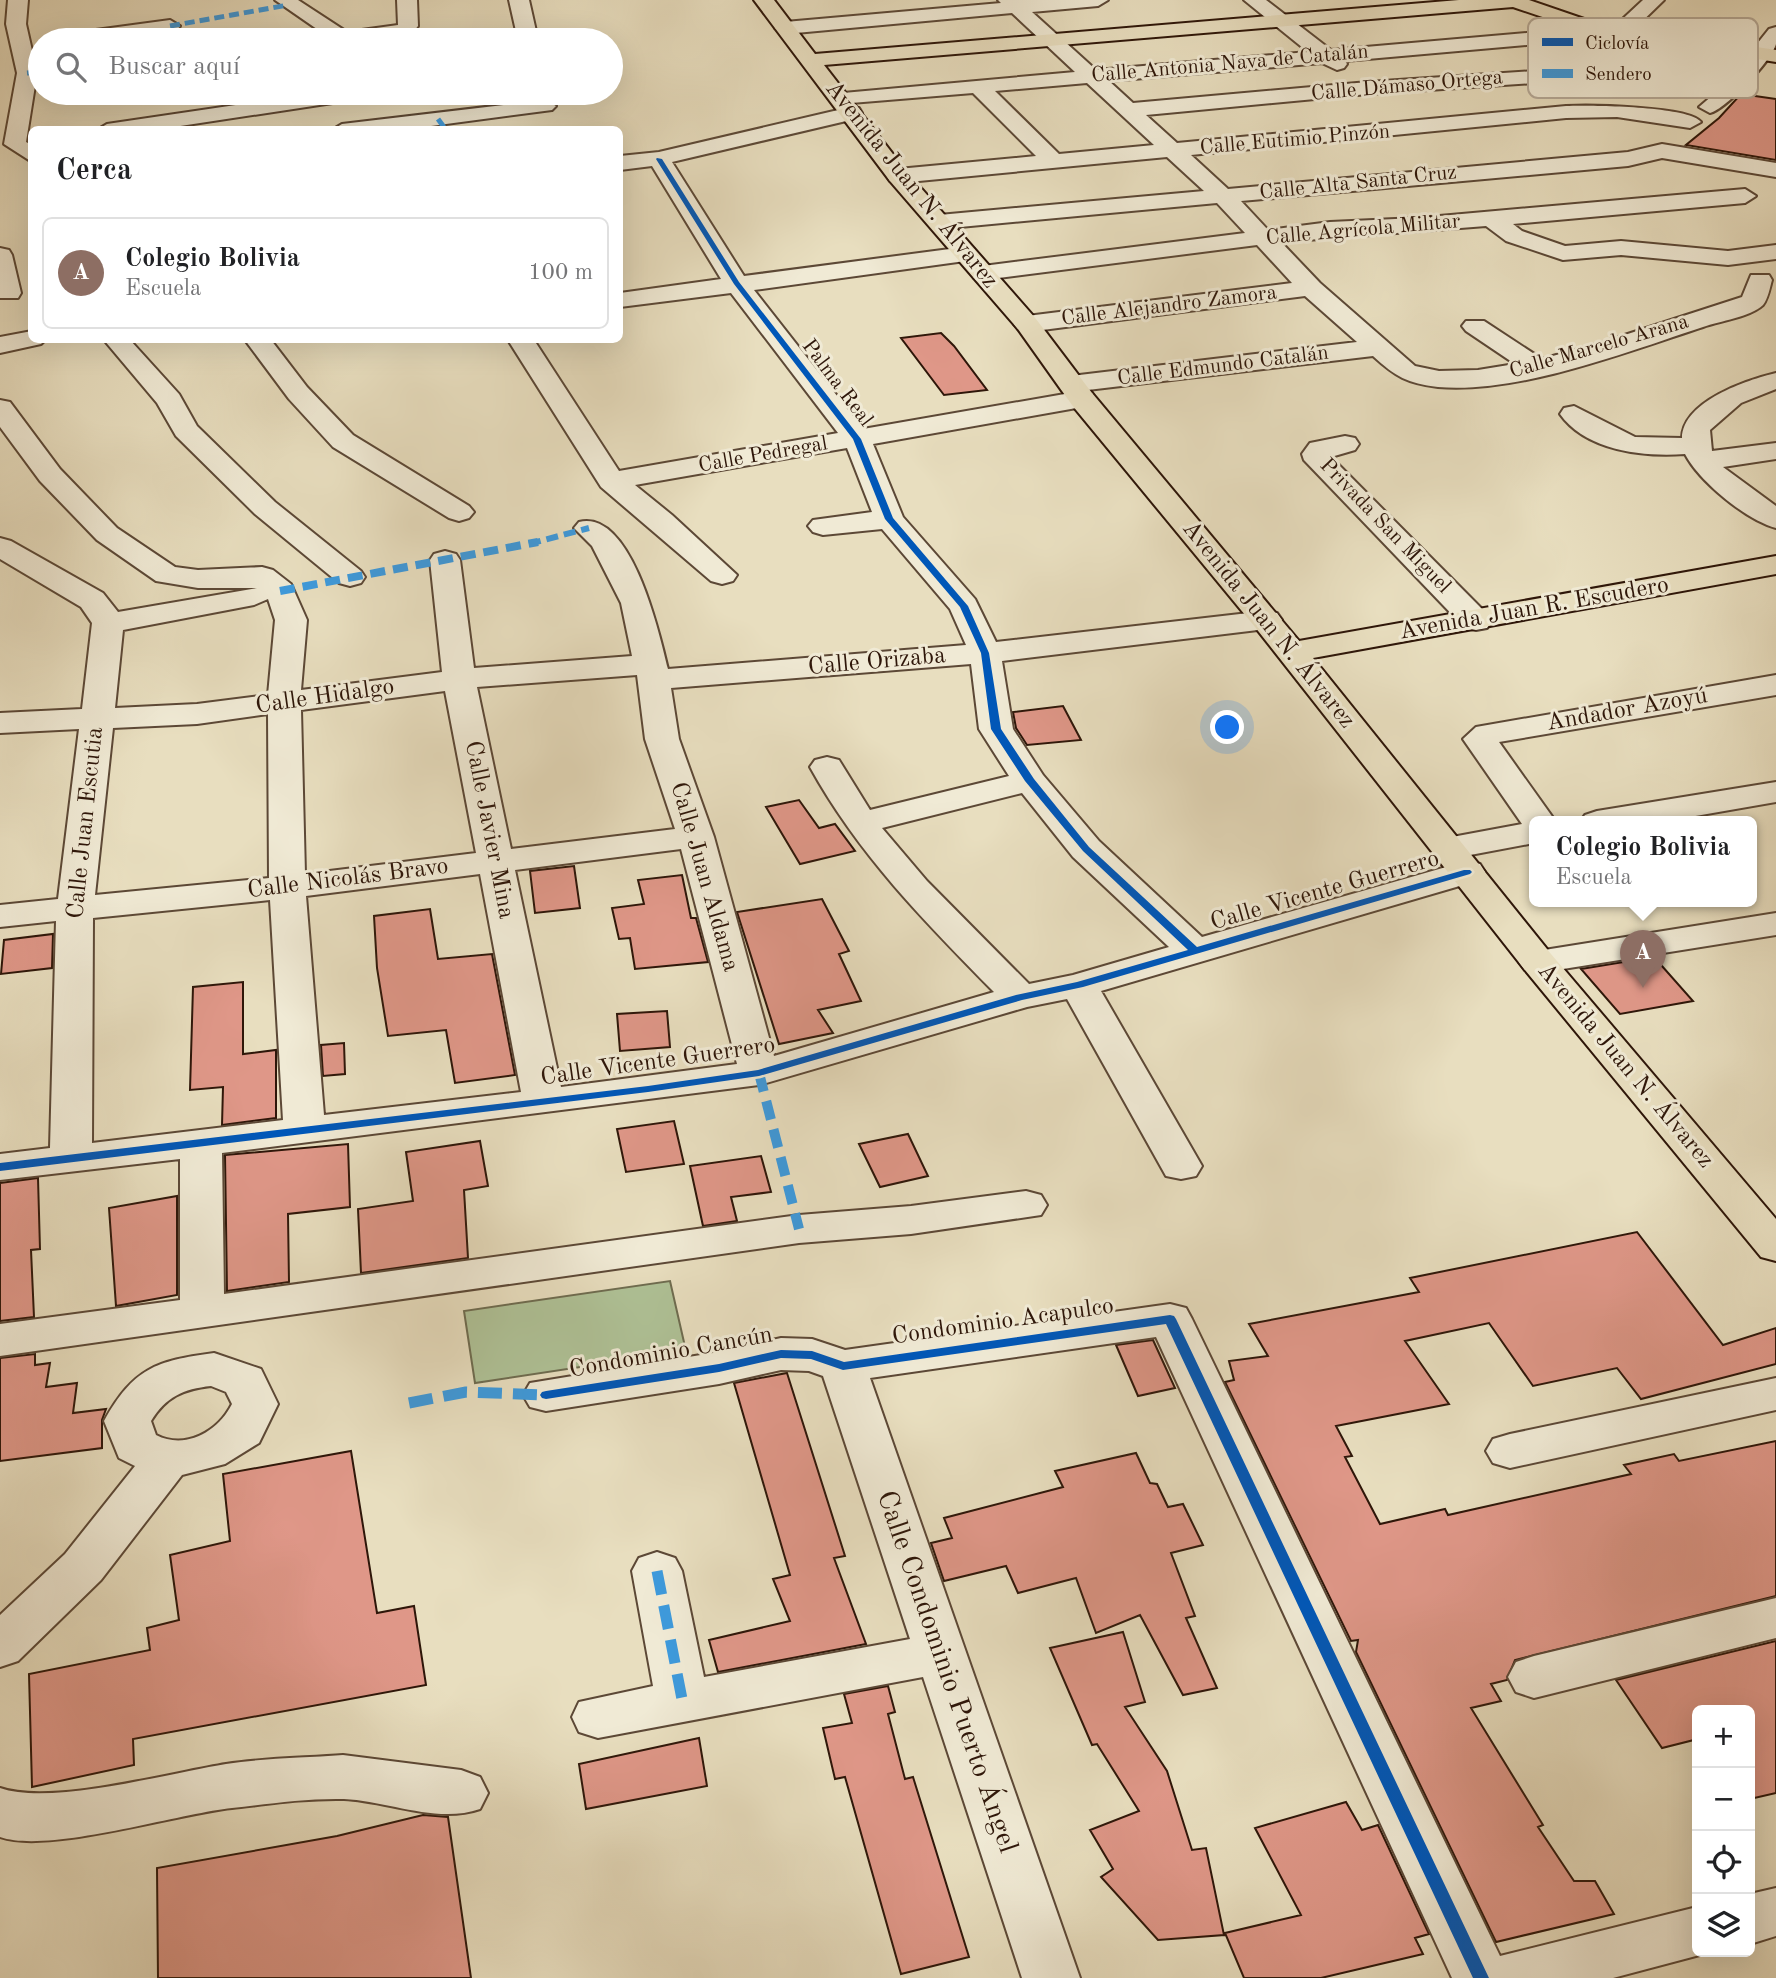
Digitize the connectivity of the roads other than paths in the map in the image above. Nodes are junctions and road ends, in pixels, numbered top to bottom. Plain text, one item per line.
1 (18, 0) edge
2 (285, 0) edge
3 (407, 0) edge
4 (519, 0) edge
5 (765, 0) edge
6 (894, 0) edge
7 (1098, 0) edge
8 (1254, 0) edge
9 (1515, 0) edge
10 (1654, 0) edge
11 (1011, 3) edge
12 (123, 11) dead end
13 (780, 14) edge
14 (910, 18) junction
15 (1560, 18) edge
16 (1635, 18) edge
17 (1283, 21) junction
18 (165, 28) edge
19 (324, 28) edge
20 (406, 28) edge
21 (525, 28) edge
22 (1776, 33) edge
23 (1528, 39) edge
24 (1053, 41) junction
25 (28, 42) edge
26 (1768, 55) edge
27 (1326, 56) junction
28 (810, 60) junction
29 (28, 64) edge
30 (1091, 77) junction
31 (1528, 77) edge
32 (978, 86) junction
33 (1368, 88) junction
34 (1721, 98) edge
35 (203, 105) edge
36 (277, 105) edge
37 (546, 106) edge
38 (845, 106) junction
39 (1126, 110) junction
40 (448, 121) edge
41 (215, 122) edge
42 (1690, 122) junction
43 (161, 126) edge
44 (389, 126) edge
45 (1423, 128) junction
46 (19, 146) edge
47 (1662, 151) junction
48 (1172, 152) junction
49 (659, 159) junction
50 (1608, 160) junction
51 (1053, 161) junction
52 (623, 163) edge
53 (1776, 170) edge
54 (1478, 171) junction
55 (898, 176) junction
56 (1675, 176) junction
57 (1223, 196) junction
58 (1491, 218) junction
59 (939, 222) junction
60 (1266, 239) junction
61 (1776, 252) edge
62 (0, 255) edge
63 (1728, 258) junction
64 (974, 264) junction
65 (736, 284) junction
66 (1311, 288) junction
67 (14, 294) edge
68 (1771, 299) edge
69 (623, 300) edge
70 (1027, 324) junction
71 (1475, 326) dead end
72 (28, 340) edge
73 (120, 343) edge
74 (260, 343) edge
75 (522, 343) edge
76 (0, 345) edge
77 (1375, 348) junction
78 (1538, 368) junction
79 (1776, 380) edge
80 (1743, 390) junction
81 (1076, 391) junction
82 (1765, 406) dead end
83 (0, 408) edge
84 (1574, 414) dead end
85 (857, 439) junction
86 (1345, 444) dead end
87 (1776, 451) edge
88 (1699, 453) junction
89 (611, 481) junction
90 (459, 512) dead end
91 (889, 519) junction
92 (1776, 519) edge
93 (822, 526) dead end
94 (589, 528) dead end
95 (0, 547) edge
96 (446, 560) dead end
97 (1776, 565) edge
98 (722, 575) dead end
99 (350, 577) dead end
100 (280, 591) junction
101 (1266, 620) junction
102 (1476, 621) junction
103 (108, 623) junction
104 (1291, 652) junction
105 (985, 653) junction
106 (652, 672) junction
107 (459, 679) junction
108 (1776, 685) edge
109 (284, 703) junction
110 (97, 718) junction
111 (0, 723) edge
112 (827, 767) dead end
113 (1030, 781) junction
114 (1776, 792) edge
115 (1535, 816) edge
116 (1633, 816) edge
117 (862, 822) junction
118 (1529, 834) edge
119 (696, 838) junction
120 (1458, 860) junction
121 (495, 861) junction
122 (287, 887) junction
123 (75, 908) junction
124 (0, 916) edge
125 (1770, 932) edge
126 (1194, 950) junction
127 (1538, 962) junction
128 (1079, 985) junction
129 (1020, 997) junction
130 (759, 1073) junction
131 (543, 1099) junction
132 (304, 1129) junction
133 (201, 1142) junction
134 (71, 1159) junction
135 (1181, 1166) dead end
136 (0, 1167) edge
137 (1026, 1205) dead end
138 (1776, 1247) edge
139 (202, 1313) junction
140 (0, 1340) edge
141 (843, 1366) junction
142 (1776, 1394) edge
143 (546, 1395) dead end
144 (1510, 1451) dead end
145 (166, 1461) dead end
146 (657, 1571) dead end
147 (1776, 1618) edge
148 (0, 1647) edge
149 (939, 1654) junction
150 (1534, 1677) dead end
151 (682, 1699) junction
152 (598, 1717) dead end
153 (461, 1793) dead end
154 (0, 1811) edge
155 (1776, 1912) edge
156 (1755, 1918) edge
157 (1692, 1933) edge
158 (1051, 1978) edge
159 (1481, 1978) edge
160 (1511, 1978) edge

1 - 25 street
2 - 19 street
3 - 20 street
4 - 21 street
5 - 13 main road, Avenida Juan N. Álvarez
6 - 14 street
7 - 11 street
8 - 17 street
9 - 15 main road
9 - 17 main road
10 - 16 street
11 - 14 street
11 - 24 street
12 - 18 street
13 - 14 street
13 - 28 main road, Avenida Juan N. Álvarez
17 - 24 main road
17 - 27 street
22 - 26 street
23 - 27 street, Calle Antonia Nava de Catalán
24 - 28 main road
24 - 30 street
27 - 30 street, Calle Antonia Nava de Catalán
27 - 33 street
28 - 38 main road, Avenida Juan N. Álvarez
29 - 46 street
30 - 32 street, Calle Antonia Nava de Catalán
30 - 39 street
31 - 33 street, Calle Dámaso Ortega
32 - 38 street, Calle Antonia Nava de Catalán
32 - 51 street
33 - 39 street, Calle Dámaso Ortega
33 - 45 street
34 - 42 street
35 - 41 street
36 - 41 street
37 - 40 street
38 - 49 street, Calle Antonia Nava de Catalán
38 - 55 main road, Avenida Juan N. Álvarez
39 - 48 street
40 - 44 street
41 - 43 street
42 - 45 street, Calle Eutimio Pinzón
42 - 47 street
45 - 48 street, Calle Eutimio Pinzón
45 - 54 street
47 - 50 street, Calle Alta Santa Cruz
47 - 53 street, Calle Alta Santa Cruz
47 - 56 street
48 - 51 street, Calle Eutimio Pinzón
48 - 57 street
49 - 52 street, Calle Antonia Nava de Catalán
49 - 65 street, Palma Real
50 - 54 street, Calle Alta Santa Cruz
50 - 56 street
51 - 55 street, Calle Eutimio Pinzón
54 - 57 street, Calle Alta Santa Cruz
55 - 59 main road, Avenida Juan N. Álvarez
56 - 58 street, Calle Agrícola Militar
57 - 59 street, Calle Alta Santa Cruz
57 - 60 street
58 - 60 street, Calle Agrícola Militar
58 - 63 street
59 - 64 main road, Avenida Juan N. Álvarez
60 - 64 street, Calle Agrícola Militar
60 - 66 street
61 - 63 street
62 - 67 street
63 - 68 street
64 - 65 street, Calle Agrícola Militar
64 - 70 main road, Avenida Juan N. Álvarez
65 - 69 street, Calle Agrícola Militar
65 - 85 street, Palma Real
66 - 70 street, Calle Alejandro Zamora
66 - 77 street
68 - 78 street, Calle Marcelo Arana
70 - 81 main road, Avenida Juan N. Álvarez
71 - 78 street
72 - 76 street
73 - 99 street
74 - 90 street
75 - 89 street
77 - 78 street, Calle Marcelo Arana
77 - 81 street, Calle Edmundo Catalán
79 - 80 street
80 - 82 street
80 - 88 street
81 - 85 street, Calle Pedregal
81 - 101 main road, Avenida Juan N. Álvarez
83 - 100 street
84 - 88 street
85 - 89 street, Calle Pedregal
85 - 91 street, Palma Real
86 - 102 street, Privada San Miguel
87 - 88 street
88 - 92 street
89 - 98 street
91 - 93 street
91 - 105 street, Palma Real
94 - 106 street, Calle Juan Aldama
95 - 103 street
96 - 107 street, Calle Javier Mina
97 - 102 main road, Avenida Juan R. Escudero
100 - 103 street
100 - 109 street
101 - 104 main road, Avenida Juan N. Álvarez
101 - 105 street, Calle Orizaba
102 - 104 main road, Avenida Juan R. Escudero
103 - 110 street, Calle Juan Escutia
104 - 120 main road, Avenida Juan N. Álvarez
105 - 106 street, Calle Orizaba
105 - 113 street, Palma Real
106 - 107 street, Calle Hidalgo
106 - 119 street, Calle Juan Aldama
107 - 109 street, Calle Hidalgo
107 - 121 street, Calle Javier Mina
108 - 115 street, Andador Azoyú
109 - 110 street, Calle Hidalgo
109 - 122 street
110 - 111 street, Calle Hidalgo
110 - 123 street, Calle Juan Escutia
112 - 117 street
113 - 117 street
113 - 126 street, Palma Real
114 - 116 street
117 - 129 street
118 - 120 street, Calle Vicente Guerrero
119 - 121 street, Calle Nicolás Bravo
119 - 130 street, Calle Juan Aldama
120 - 126 street, Calle Vicente Guerrero
120 - 127 main road, Avenida Juan N. Álvarez
121 - 122 street, Calle Nicolás Bravo
121 - 131 street, Calle Javier Mina
122 - 123 street, Calle Nicolás Bravo
122 - 132 street
123 - 124 street, Calle Nicolás Bravo
123 - 134 street, Calle Juan Escutia
125 - 127 street
126 - 128 street, Calle Vicente Guerrero
127 - 138 main road, Avenida Juan N. Álvarez
128 - 129 street, Calle Vicente Guerrero
128 - 135 street
129 - 130 street, Calle Vicente Guerrero
130 - 131 street, Calle Vicente Guerrero
131 - 132 street, Calle Vicente Guerrero
132 - 133 street, Calle Vicente Guerrero
133 - 134 street, Calle Vicente Guerrero
133 - 139 street
134 - 136 street, Calle Vicente Guerrero
137 - 139 street
139 - 140 street
141 - 143 street, Condominio Cancún
141 - 149 street, Calle Condominio Puerto Ángel
141 - 159 street, Condominio Acapulco
142 - 144 street
145 - 148 street
146 - 151 street
147 - 150 street
149 - 151 street
149 - 158 street, Calle Condominio Puerto Ángel
151 - 152 street
153 - 154 street
155 - 156 street
157 - 160 street

